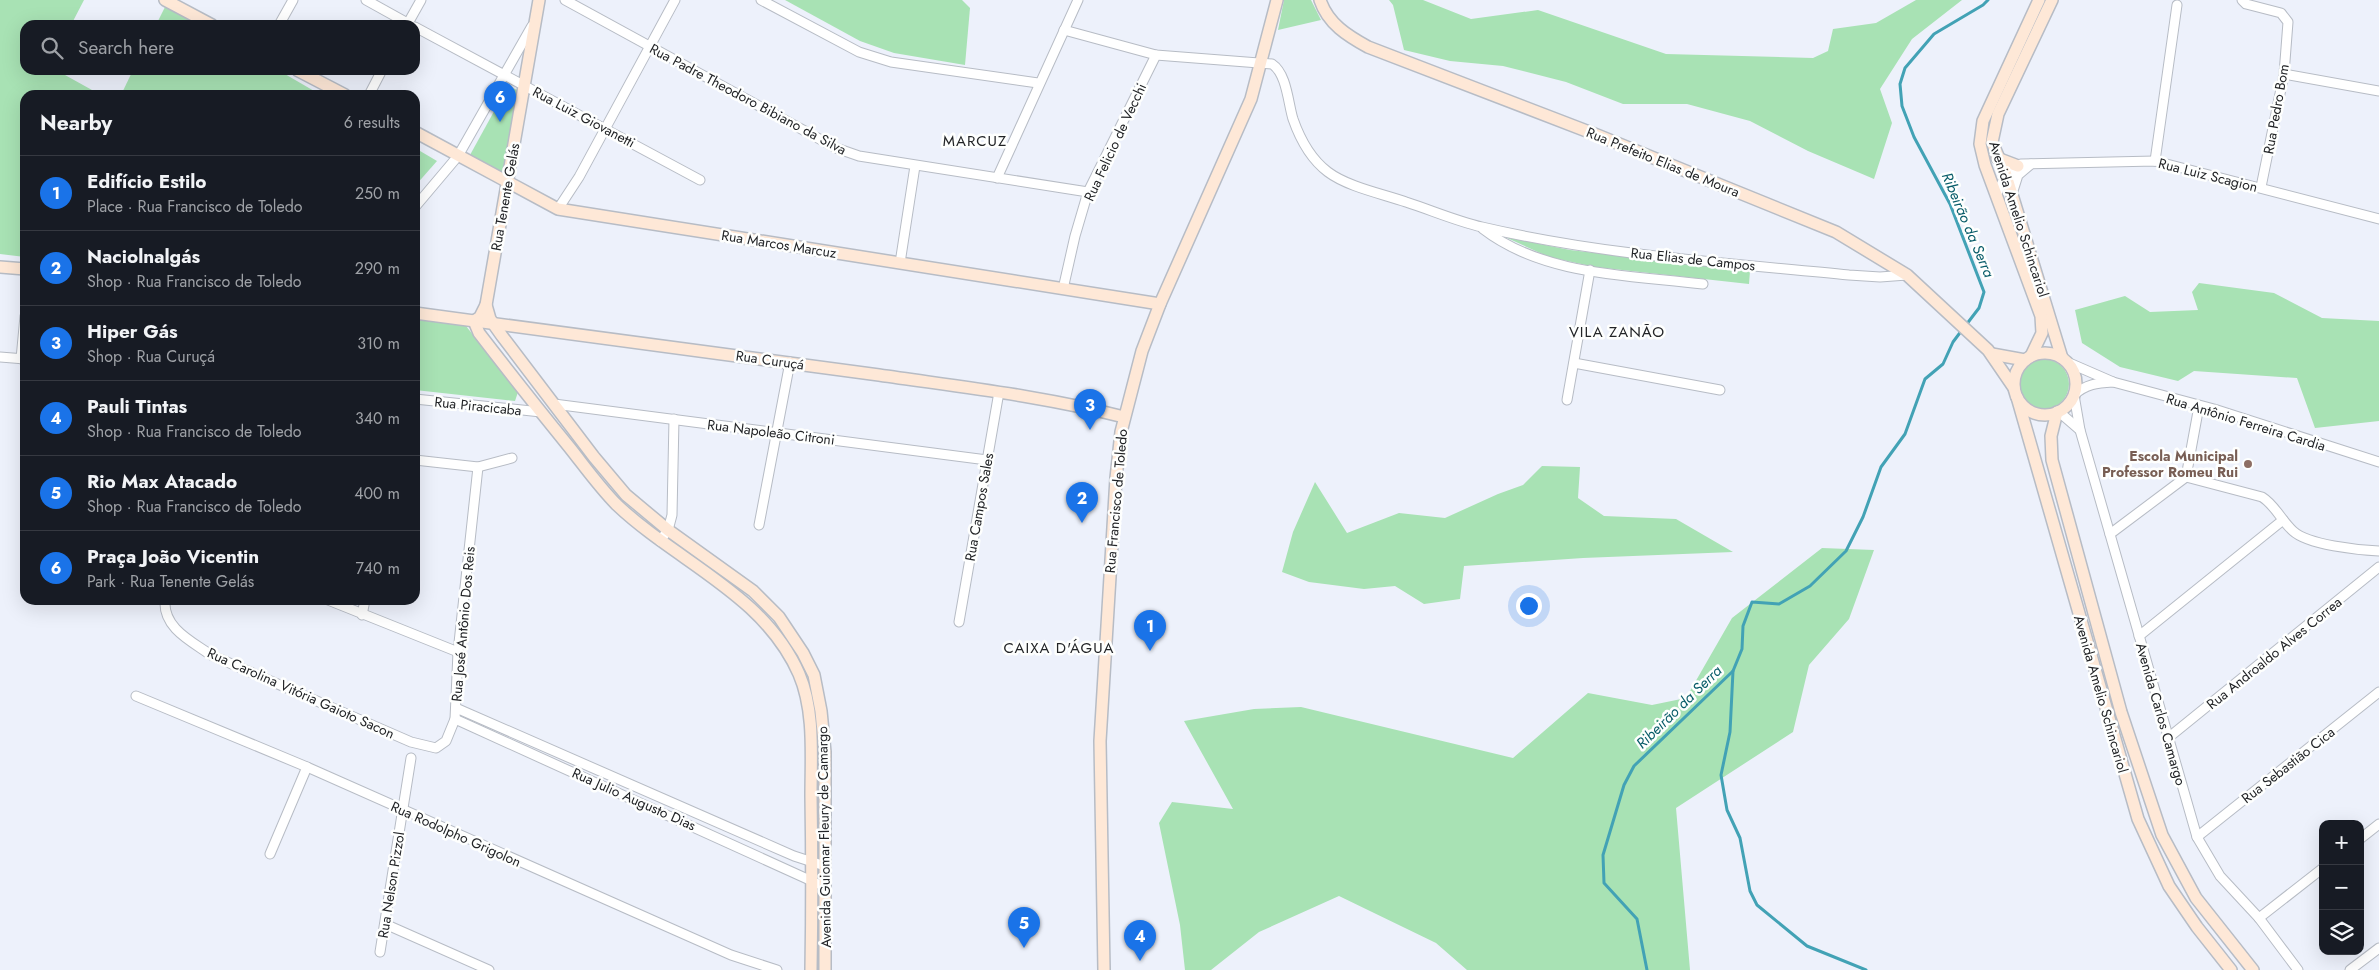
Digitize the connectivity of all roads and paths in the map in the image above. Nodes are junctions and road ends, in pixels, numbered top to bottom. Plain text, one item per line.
1 (165, 0) edge
2 (293, 0) edge
3 (366, 0) edge
4 (421, 0) edge
5 (539, 0) edge
6 (565, 0) edge
7 (675, 0) edge
8 (761, 0) edge
9 (1078, 0) edge
10 (1277, 0) edge
11 (1320, 0) edge
12 (2039, 0) edge
13 (2052, 0) edge
14 (2242, 1) edge
15 (2177, 5) dead end
16 (203, 20) edge
17 (282, 20) edge
18 (401, 20) edge
19 (412, 20) edge
20 (535, 21) junction
21 (420, 30) edge
22 (1064, 30) junction
23 (650, 47) junction
24 (1156, 55) junction
25 (1262, 63) junction
26 (2284, 74) junction
27 (307, 75) edge
28 (379, 75) edge
29 (504, 75) junction
30 (1038, 84) junction
31 (525, 85) junction
32 (335, 90) edge
33 (372, 90) edge
34 (2379, 91) edge
35 (606, 128) junction
36 (420, 135) edge
37 (458, 156) junction
38 (1997, 158) junction
39 (2155, 161) junction
40 (2033, 163) junction
41 (915, 166) junction
42 (2018, 166) junction
43 (2006, 175) junction
44 (997, 178) junction
45 (700, 180) dead end
46 (507, 182) junction
47 (2261, 187) junction
48 (1088, 192) junction
49 (1996, 195) junction
50 (2012, 195) junction
51 (420, 201) edge
52 (558, 209) junction
53 (2379, 219) edge
54 (1480, 227) junction
55 (900, 263) junction
56 (0, 267) edge
57 (20, 269) edge
58 (1590, 270) junction
59 (1907, 275) junction
60 (1703, 284) dead end
61 (1063, 289) junction
62 (1160, 304) junction
63 (486, 305) junction
64 (420, 314) edge
65 (474, 321) junction
66 (494, 324) junction
67 (1990, 352) junction
68 (0, 357) edge
69 (2028, 358) junction
70 (20, 359) edge
71 (2065, 360) junction
72 (790, 362) junction
73 (1574, 363) junction
74 (2113, 382) junction
75 (1720, 390) dead end
76 (999, 392) junction
77 (2016, 392) junction
78 (2074, 395) junction
79 (420, 400) edge
80 (1567, 400) dead end
81 (554, 404) junction
82 (2199, 406) junction
83 (541, 412) junction
84 (2058, 412) junction
85 (1124, 416) junction
86 (674, 419) junction
87 (2080, 430) junction
88 (777, 433) junction
89 (512, 458) dead end
90 (987, 460) junction
91 (420, 461) edge
92 (2379, 462) edge
93 (478, 467) junction
94 (2186, 477) junction
95 (2283, 520) junction
96 (759, 525) dead end
97 (668, 530) junction
98 (2110, 534) junction
99 (660, 541) junction
100 (2379, 550) edge
101 (2379, 567) edge
102 (165, 605) edge
103 (339, 605) edge
104 (364, 605) edge
105 (362, 615) junction
106 (959, 622) dead end
107 (2139, 636) junction
108 (458, 652) junction
109 (2379, 692) edge
110 (136, 696) dead end
111 (456, 708) junction
112 (455, 719) junction
113 (2168, 738) junction
114 (411, 742) joint
115 (411, 758) dead end
116 (307, 767) junction
117 (403, 811) junction
118 (2379, 824) edge
119 (2364, 836) edge
120 (2197, 837) junction
121 (270, 854) dead end
122 (812, 863) junction
123 (825, 866) junction
124 (2319, 871) edge
125 (812, 881) junction
126 (825, 887) junction
127 (2259, 918) junction
128 (385, 924) junction
129 (2379, 948) edge
130 (380, 952) dead end
131 (489, 970) edge
132 (778, 970) edge
133 (811, 970) edge
134 (825, 970) edge
135 (1104, 970) edge
136 (2231, 970) edge
137 (2253, 970) edge
138 (2298, 970) edge
139 (2350, 970) edge

1 - 16 street
2 - 17 street
3 - 18 street, Rua Luiz Giovanetti
4 - 19 street
5 - 20 street, Rua Tenente Gelás
6 - 23 street, Rua Padre Theodoro Bibiano da Silva
7 - 23 street
8 - 30 street
9 - 22 street
10 - 25 street, Rua Francisco de Toledo
11 - 59 street, Rua Prefeito Elias de Moura
12 - 49 street, Avenida Amelio Schincariol
13 - 38 street, Avenida Amelio Schincariol
14 - 26 street, Rua Pedro Bom
15 - 39 street
20 - 29 street
20 - 31 street, Rua Tenente Gelás
21 - 29 street, Rua Luiz Giovanetti
22 - 24 street
22 - 30 street
23 - 35 street
23 - 41 street, Rua Padre Theodoro Bibiano da Silva
24 - 25 street
24 - 48 street, Rua Felicio de Vecchi
25 - 54 street, Rua Elias de Campos
25 - 62 street, Rua Francisco de Toledo
26 - 34 street
26 - 47 street, Rua Pedro Bom
27 - 32 street
28 - 33 street
29 - 31 street, Rua Luiz Giovanetti
29 - 37 street
30 - 44 street
31 - 35 street, Rua Luiz Giovanetti
31 - 46 street, Rua Tenente Gelás
35 - 45 street, Rua Luiz Giovanetti
35 - 52 street
36 - 37 street, Rua Marcos Marcuz
37 - 46 street, Rua Marcos Marcuz
37 - 51 street
38 - 42 street
38 - 43 street, Avenida Amelio Schincariol
39 - 40 street, Rua Luiz Scagion
39 - 47 street, Rua Luiz Scagion
40 - 42 street, Rua Luiz Scagion
40 - 50 street
41 - 44 street, Rua Padre Theodoro Bibiano da Silva
41 - 55 street
42 - 43 street
43 - 49 street
43 - 50 street, Avenida Amelio Schincariol
44 - 48 street, Rua Padre Theodoro Bibiano da Silva
46 - 52 street, Rua Marcos Marcuz
46 - 63 street, Rua Tenente Gelás
47 - 53 street, Rua Luiz Scagion
48 - 61 street, Rua Felicio de Vecchi
49 - 69 street, Avenida Amelio Schincariol
50 - 71 street, Avenida Amelio Schincariol
52 - 55 street, Rua Marcos Marcuz
54 - 58 street, Rua Elias de Campos
54 - 59 street, Rua Elias de Campos
55 - 61 street, Rua Marcos Marcuz
56 - 57 street
58 - 60 street, Rua Elias de Campos
58 - 73 street
59 - 67 street, Rua Prefeito Elias de Moura
61 - 62 street, Rua Marcos Marcuz
62 - 85 street, Rua Francisco de Toledo
63 - 65 street, Rua Tenente Gelás
63 - 66 street
64 - 65 street, Rua Curuçá
65 - 66 street, Rua Curuçá
65 - 83 street
66 - 72 street, Rua Curuçá
66 - 81 street, Avenida Guiomar Fleury de Camargo
67 - 69 street
67 - 77 street, Rua Prefeito Elias de Moura
68 - 70 street
69 - 71 street
69 - 77 street, Avenida Amelio Schincariol
71 - 74 street, Rua Antônio Ferreira Cardia
71 - 78 street, Avenida Amelio Schincariol
72 - 76 street, Rua Curuçá
72 - 88 street
73 - 75 street
73 - 80 street
74 - 78 street, Rua Antônio Ferreira Cardia
74 - 82 street, Rua Antônio Ferreira Cardia
76 - 85 street, Rua Curuçá
76 - 90 street, Rua Campos Sales
77 - 84 street
77 - 136 street, Avenida Amelio Schincariol
78 - 84 street
78 - 87 street, Avenida Carlos Camargo
79 - 83 street, Rua Piracicaba
81 - 86 street, Rua Napoleão Citroni
81 - 97 street, Avenida Guiomar Fleury de Camargo
82 - 92 street, Rua Antônio Ferreira Cardia
82 - 94 street
83 - 99 street
84 - 87 street
84 - 137 street, Avenida Amelio Schincariol
85 - 135 street, Rua Francisco de Toledo
86 - 88 street, Rua Napoleão Citroni
86 - 97 street
87 - 98 street, Avenida Carlos Camargo
88 - 90 street, Rua Napoleão Citroni
88 - 96 street
89 - 93 street
90 - 106 street, Rua Campos Sales
91 - 93 street
93 - 108 street, Rua José Antônio Dos Reis
94 - 95 street
94 - 98 street
95 - 100 street
95 - 107 street
97 - 99 street
97 - 123 street, Avenida Guiomar Fleury de Camargo
98 - 107 street, Avenida Carlos Camargo
99 - 122 street
101 - 113 street, Rua Androaldo Alves Correa
102 - 114 street, Rua Carolina Vitória Gaioto Sacon
103 - 105 street
104 - 105 street
105 - 108 street
107 - 113 street, Avenida Carlos Camargo
108 - 111 street, Rua José Antônio Dos Reis
109 - 120 street, Rua Sebastião Cica
110 - 116 street, Rua Rodolpho Grigolon
111 - 112 street, Rua José Antônio Dos Reis
111 - 122 street, Rua Julio Augusto Dias
112 - 114 street, Rua José Antônio Dos Reis
112 - 125 street, Rua Julio Augusto Dias
113 - 120 street, Avenida Carlos Camargo
115 - 117 street, Rua Nelson Pizzol
116 - 117 street, Rua Rodolpho Grigolon
116 - 121 street
117 - 128 street, Rua Nelson Pizzol
117 - 132 street, Rua Rodolpho Grigolon
118 - 119 street
120 - 127 street, Avenida Carlos Camargo
122 - 123 street, Rua Julio Augusto Dias
122 - 125 street
123 - 126 street, Avenida Guiomar Fleury de Camargo
124 - 127 street
125 - 126 street, Rua Julio Augusto Dias
125 - 133 street
126 - 134 street, Avenida Guiomar Fleury de Camargo
127 - 138 street, Avenida Carlos Camargo
128 - 130 street, Rua Nelson Pizzol
128 - 131 street
129 - 139 street

